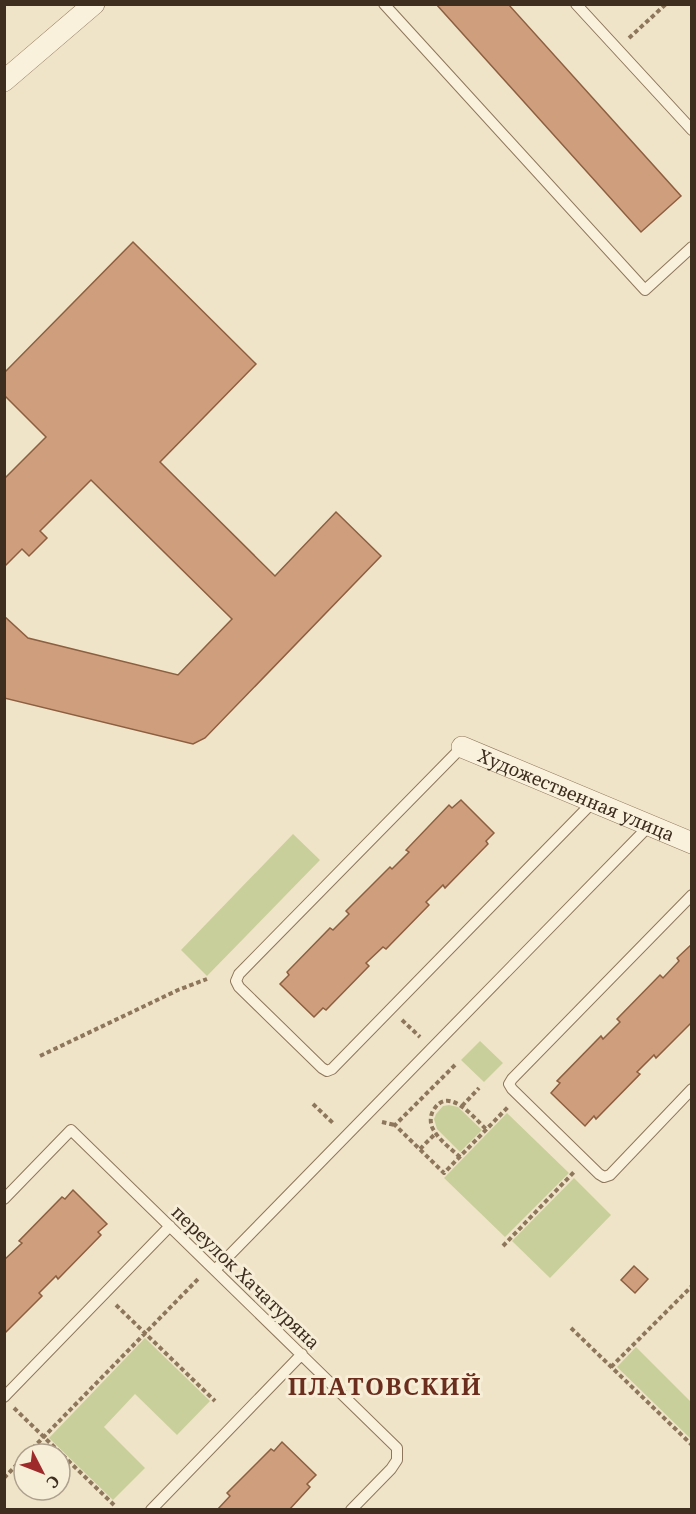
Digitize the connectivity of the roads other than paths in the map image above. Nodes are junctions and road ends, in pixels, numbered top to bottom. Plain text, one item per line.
1 (94, 4) edge
2 (384, 4) edge
3 (576, 4) edge
4 (4, 81) edge
5 (692, 130) edge
6 (692, 247) edge
7 (462, 747) joint
8 (593, 802) junction
9 (650, 825) junction
10 (692, 843) edge
11 (692, 895) edge
12 (692, 1089) edge
13 (4, 1198) edge
14 (170, 1226) junction
15 (213, 1268) junction
16 (302, 1354) junction
17 (4, 1397) edge
18 (151, 1509) edge
19 (351, 1509) edge

1 - 4 street
2 - 6 lane
3 - 5 lane
7 - 8 street, Художественная улица
7 - 8 lane
8 - 9 street, Художественная улица
9 - 10 street, Художественная улица
9 - 15 lane
11 - 12 lane
13 - 14 lane, переулок Хачатуряна
14 - 15 lane, переулок Хачатуряна
14 - 17 lane
15 - 16 lane, переулок Хачатуряна
16 - 18 lane
16 - 19 lane, переулок Хачатуряна

